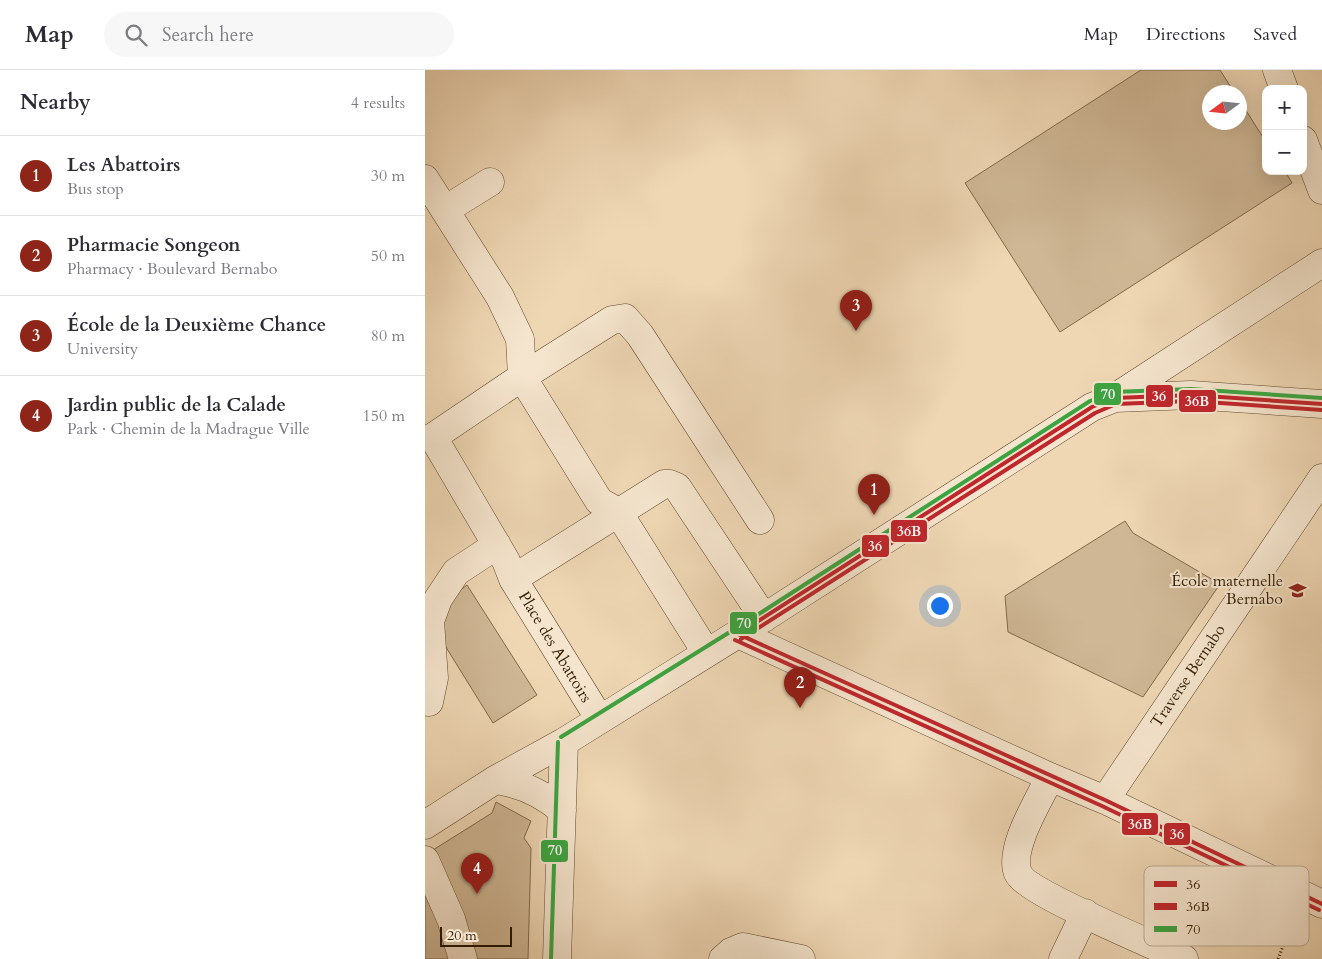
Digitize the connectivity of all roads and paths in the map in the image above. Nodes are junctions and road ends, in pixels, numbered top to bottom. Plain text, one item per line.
1 (1277, 70) edge
2 (1283, 85) edge
3 (1307, 151) edge
4 (425, 179) edge
5 (490, 182) dead end
6 (1322, 190) edge
7 (445, 210) junction
8 (1322, 263) edge
9 (522, 378) junction
10 (1115, 398) junction
11 (1322, 404) edge
12 (429, 439) edge
13 (1322, 478) edge
14 (619, 512) junction
15 (760, 520) dead end
16 (497, 546) junction
17 (513, 579) junction
18 (764, 618) junction
19 (738, 634) junction
20 (706, 652) junction
21 (429, 702) dead end
22 (599, 718) junction
23 (564, 742) junction
24 (1050, 777) junction
25 (495, 780) junction
26 (1105, 800) junction
27 (562, 810) junction
28 (425, 825) edge
29 (425, 860) edge
30 (1243, 866) edge
31 (1309, 898) edge
32 (1322, 904) edge
33 (1085, 913) junction
34 (1144, 940) edge
35 (1156, 946) edge
36 (1283, 946) edge
37 (463, 959) edge
38 (557, 959) edge
39 (723, 959) edge
40 (801, 959) edge
41 (1063, 959) edge
42 (1184, 959) edge
43 (1278, 959) edge

1 - 2 street
3 - 6 street
4 - 7 street
5 - 7 street
7 - 9 street
8 - 10 street
9 - 12 street
9 - 14 street
9 - 15 street
10 - 11 street
10 - 18 street
12 - 16 street
13 - 26 street, Traverse Bernabo
14 - 17 street, Place des Abattoirs
14 - 18 street, Place des Abattoirs
14 - 20 street
16 - 17 street
16 - 21 street
17 - 22 street, Place des Abattoirs
18 - 19 street
19 - 20 street
19 - 24 street
20 - 22 street
22 - 23 street
23 - 25 street
23 - 27 street
24 - 26 street
24 - 33 street
25 - 27 street
25 - 28 street
26 - 30 street
27 - 38 street
29 - 37 street
31 - 32 street
33 - 34 street
33 - 41 street
35 - 42 street
36 - 43 path
39 - 40 street

